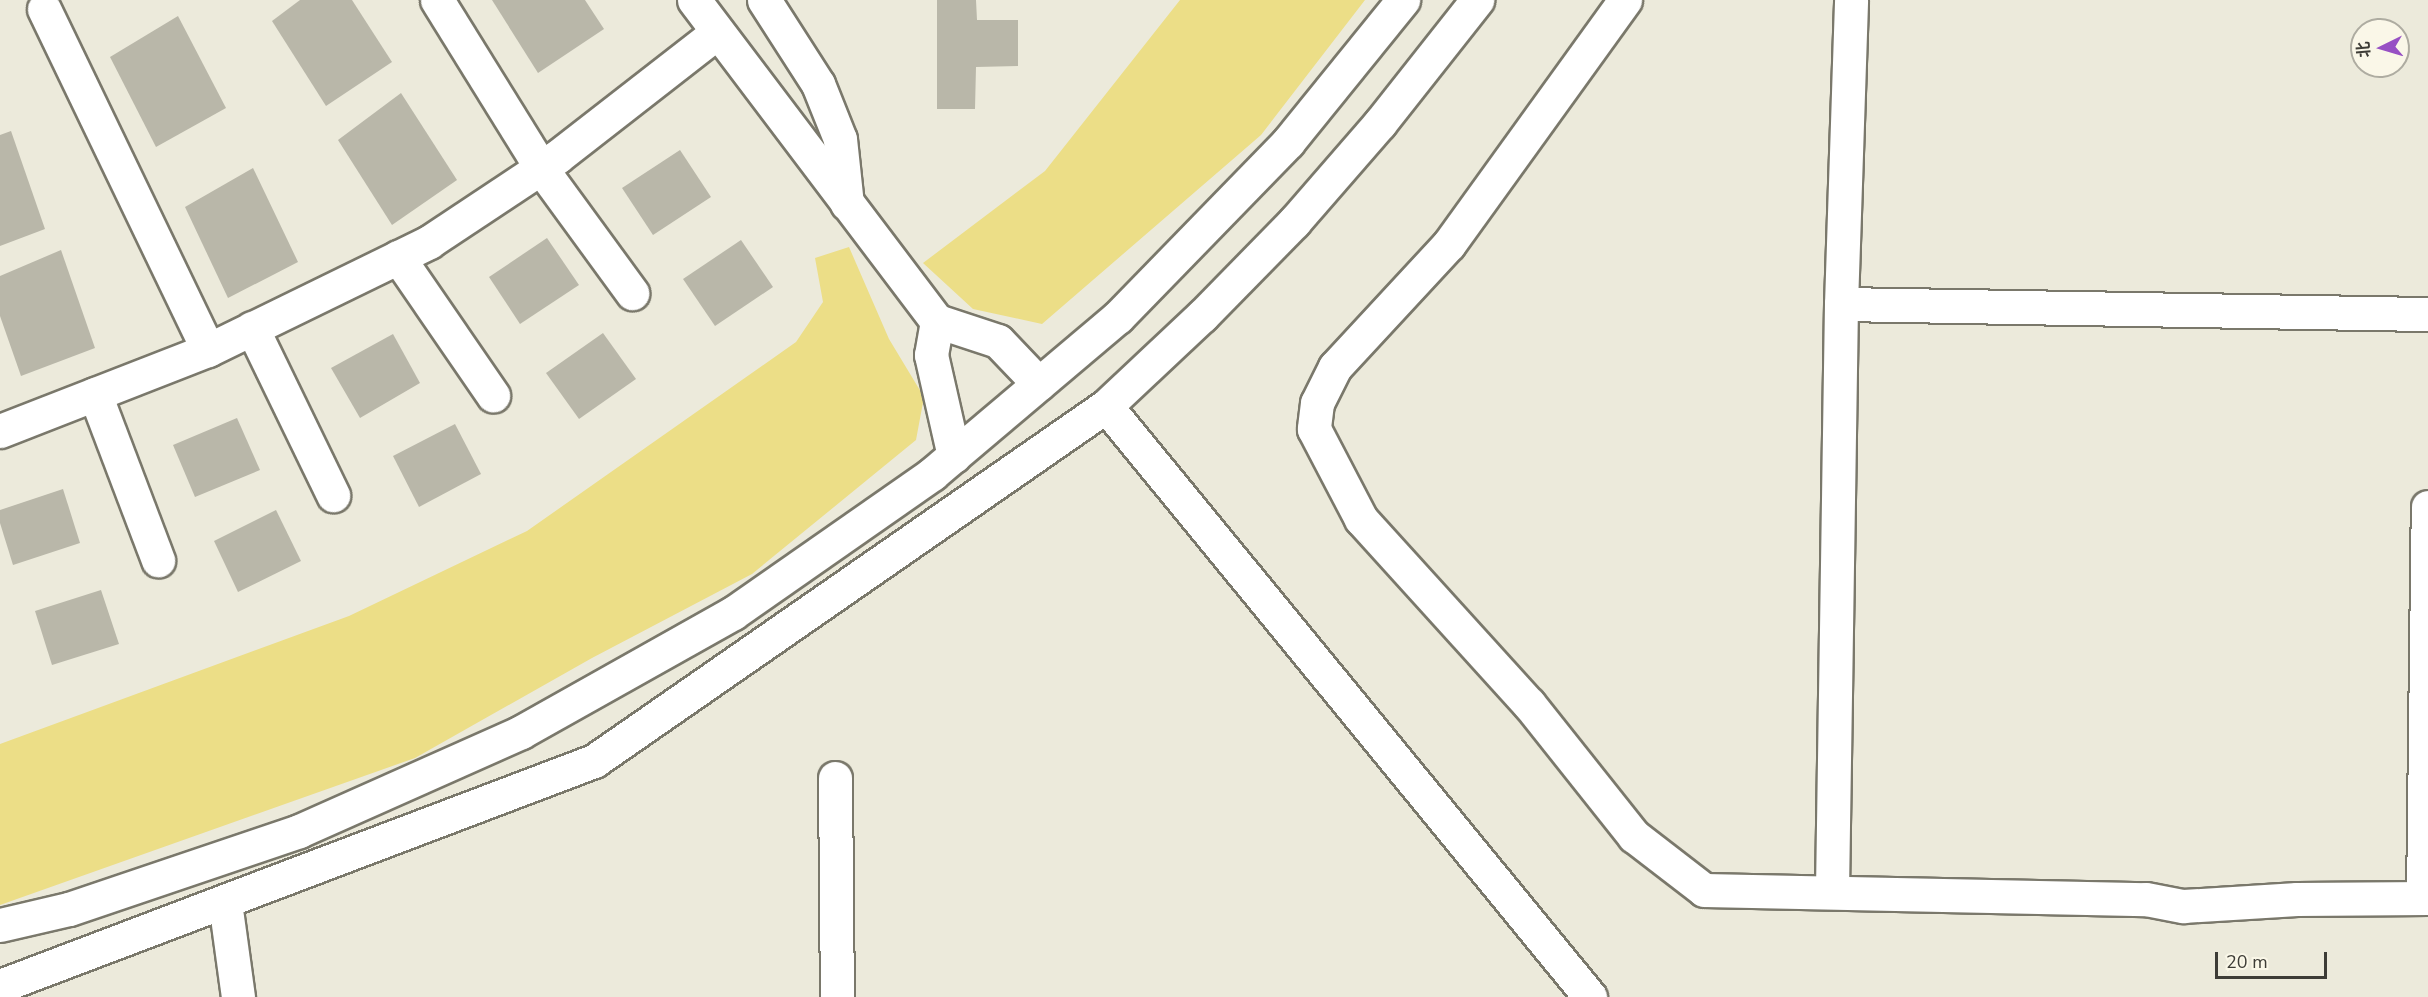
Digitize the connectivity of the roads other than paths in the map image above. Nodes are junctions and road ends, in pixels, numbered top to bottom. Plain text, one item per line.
1 (438, 0) edge
2 (694, 0) edge
3 (764, 0) edge
4 (1403, 0) edge
5 (1477, 0) edge
6 (1625, 0) edge
7 (1851, 0) edge
8 (44, 9) dead end
9 (716, 33) junction
10 (541, 168) junction
11 (847, 204) junction
12 (398, 257) junction
13 (632, 293) dead end
14 (1841, 304) junction
15 (2428, 314) edge
16 (937, 321) junction
17 (252, 328) junction
18 (208, 350) junction
19 (1039, 384) junction
20 (95, 394) junction
21 (493, 395) dead end
22 (1106, 406) junction
23 (0, 431) edge
24 (954, 456) junction
25 (333, 495) dead end
26 (2428, 507) edge
27 (158, 560) dead end
28 (836, 777) dead end
29 (1832, 890) junction
30 (2426, 898) edge
31 (225, 902) junction
32 (0, 925) edge
33 (0, 986) edge
34 (237, 997) edge
35 (837, 997) edge
36 (1590, 997) edge

1 - 10 street
2 - 9 street
3 - 11 street
4 - 19 street
5 - 22 street
6 - 29 street
7 - 14 street
8 - 18 street
9 - 10 street
9 - 11 street
10 - 12 street
10 - 13 street
11 - 16 street
12 - 17 street
12 - 21 street
14 - 15 street
14 - 29 street
16 - 19 street
16 - 24 street
17 - 18 street
17 - 25 street
18 - 20 street
19 - 24 street
20 - 23 street
20 - 27 street
22 - 31 street
22 - 36 street
24 - 32 street
26 - 30 street
28 - 35 street
29 - 30 street
31 - 33 street
31 - 34 street

